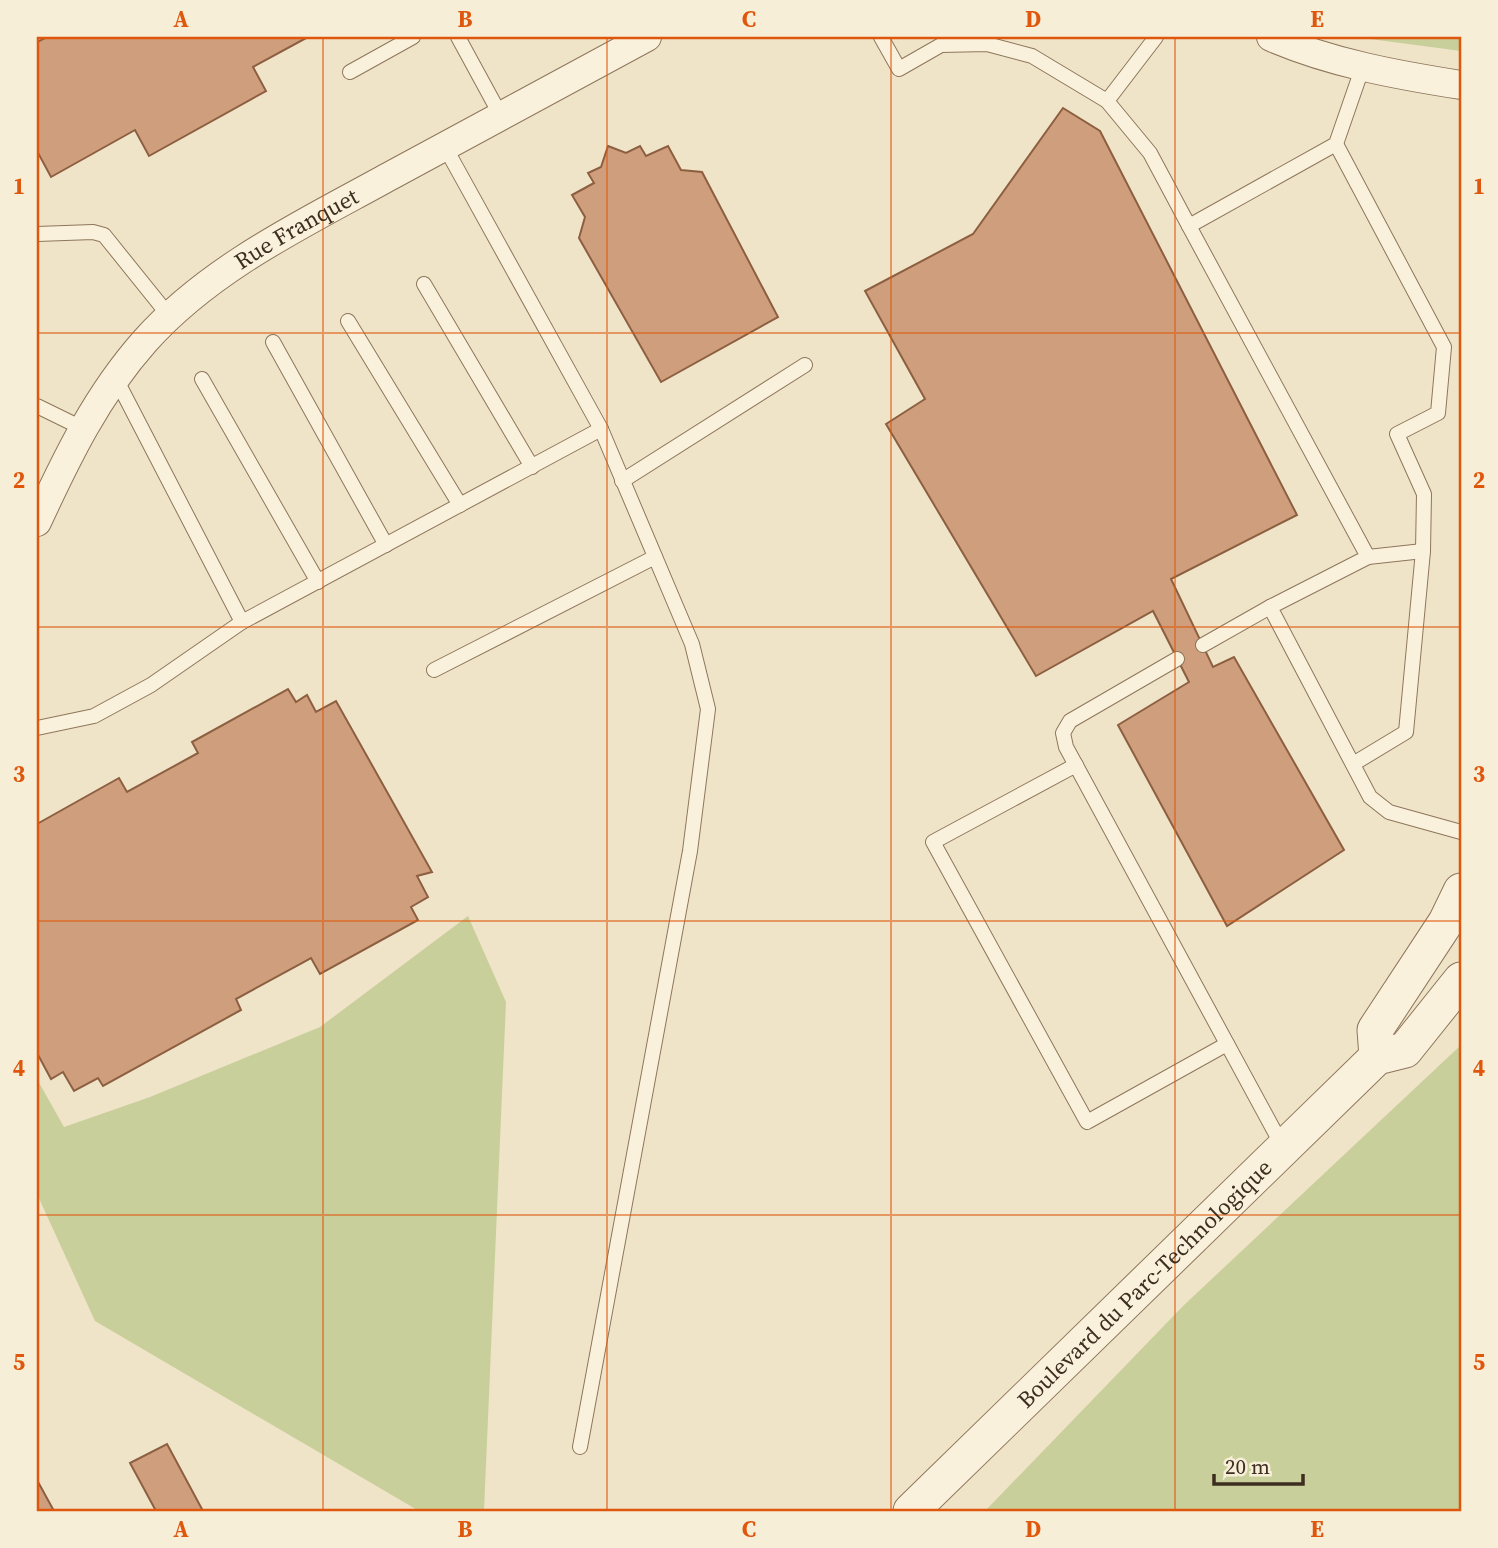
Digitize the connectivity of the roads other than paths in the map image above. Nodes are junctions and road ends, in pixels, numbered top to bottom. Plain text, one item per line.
1 (413, 37) edge
2 (458, 37) edge
3 (647, 37) edge
4 (881, 37) edge
5 (1156, 37) edge
6 (1271, 37) edge
7 (1363, 66) junction
8 (350, 72) dead end
9 (1461, 85) edge
10 (1107, 101) junction
11 (501, 116) junction
12 (1336, 144) junction
13 (445, 146) junction
14 (1189, 226) junction
15 (37, 234) edge
16 (424, 284) dead end
17 (170, 317) junction
18 (348, 321) dead end
19 (273, 342) dead end
20 (805, 365) dead end
21 (115, 377) junction
22 (202, 379) dead end
23 (37, 406) edge
24 (82, 428) junction
25 (601, 429) junction
26 (532, 467) junction
27 (622, 481) junction
28 (460, 505) junction
29 (37, 522) edge
30 (386, 545) junction
31 (1423, 551) junction
32 (655, 557) junction
33 (1368, 557) junction
34 (318, 582) junction
35 (1270, 607) junction
36 (242, 622) junction
37 (1203, 646) dead end
38 (1177, 659) dead end
39 (434, 670) dead end
40 (37, 728) edge
41 (1353, 764) junction
42 (1076, 765) junction
43 (1461, 832) edge
44 (1461, 891) edge
45 (1461, 980) edge
46 (1227, 1044) junction
47 (1377, 1057) junction
48 (1284, 1149) junction
49 (580, 1447) dead end
50 (911, 1511) edge

1 - 8 lane
2 - 11 lane
3 - 11 street, Rue Franquet
4 - 10 lane
5 - 10 lane
6 - 7 street
7 - 9 street
7 - 12 lane
10 - 14 lane
11 - 13 street, Rue Franquet
12 - 14 lane
12 - 31 lane
13 - 17 street, Rue Franquet
13 - 25 lane
14 - 33 lane
15 - 17 lane
16 - 26 lane
17 - 21 street, Rue Franquet
18 - 28 lane
19 - 30 lane
20 - 27 lane
21 - 24 street, Rue Franquet
21 - 36 lane
22 - 34 lane
23 - 24 lane
24 - 29 street, Rue Franquet
25 - 26 lane
25 - 27 lane
26 - 28 lane
27 - 32 lane
28 - 30 lane
30 - 34 lane
31 - 33 lane
31 - 41 lane
32 - 39 lane
32 - 49 lane
33 - 35 lane
34 - 36 lane
35 - 37 lane
35 - 41 lane
36 - 40 lane
38 - 42 lane
41 - 43 lane
42 - 46 lane
42 - 46 lane
44 - 47 street
45 - 47 street, Boulevard du Parc-Technologique
46 - 48 lane
47 - 48 street, Boulevard du Parc-Technologique
48 - 50 street, Boulevard du Parc-Technologique

